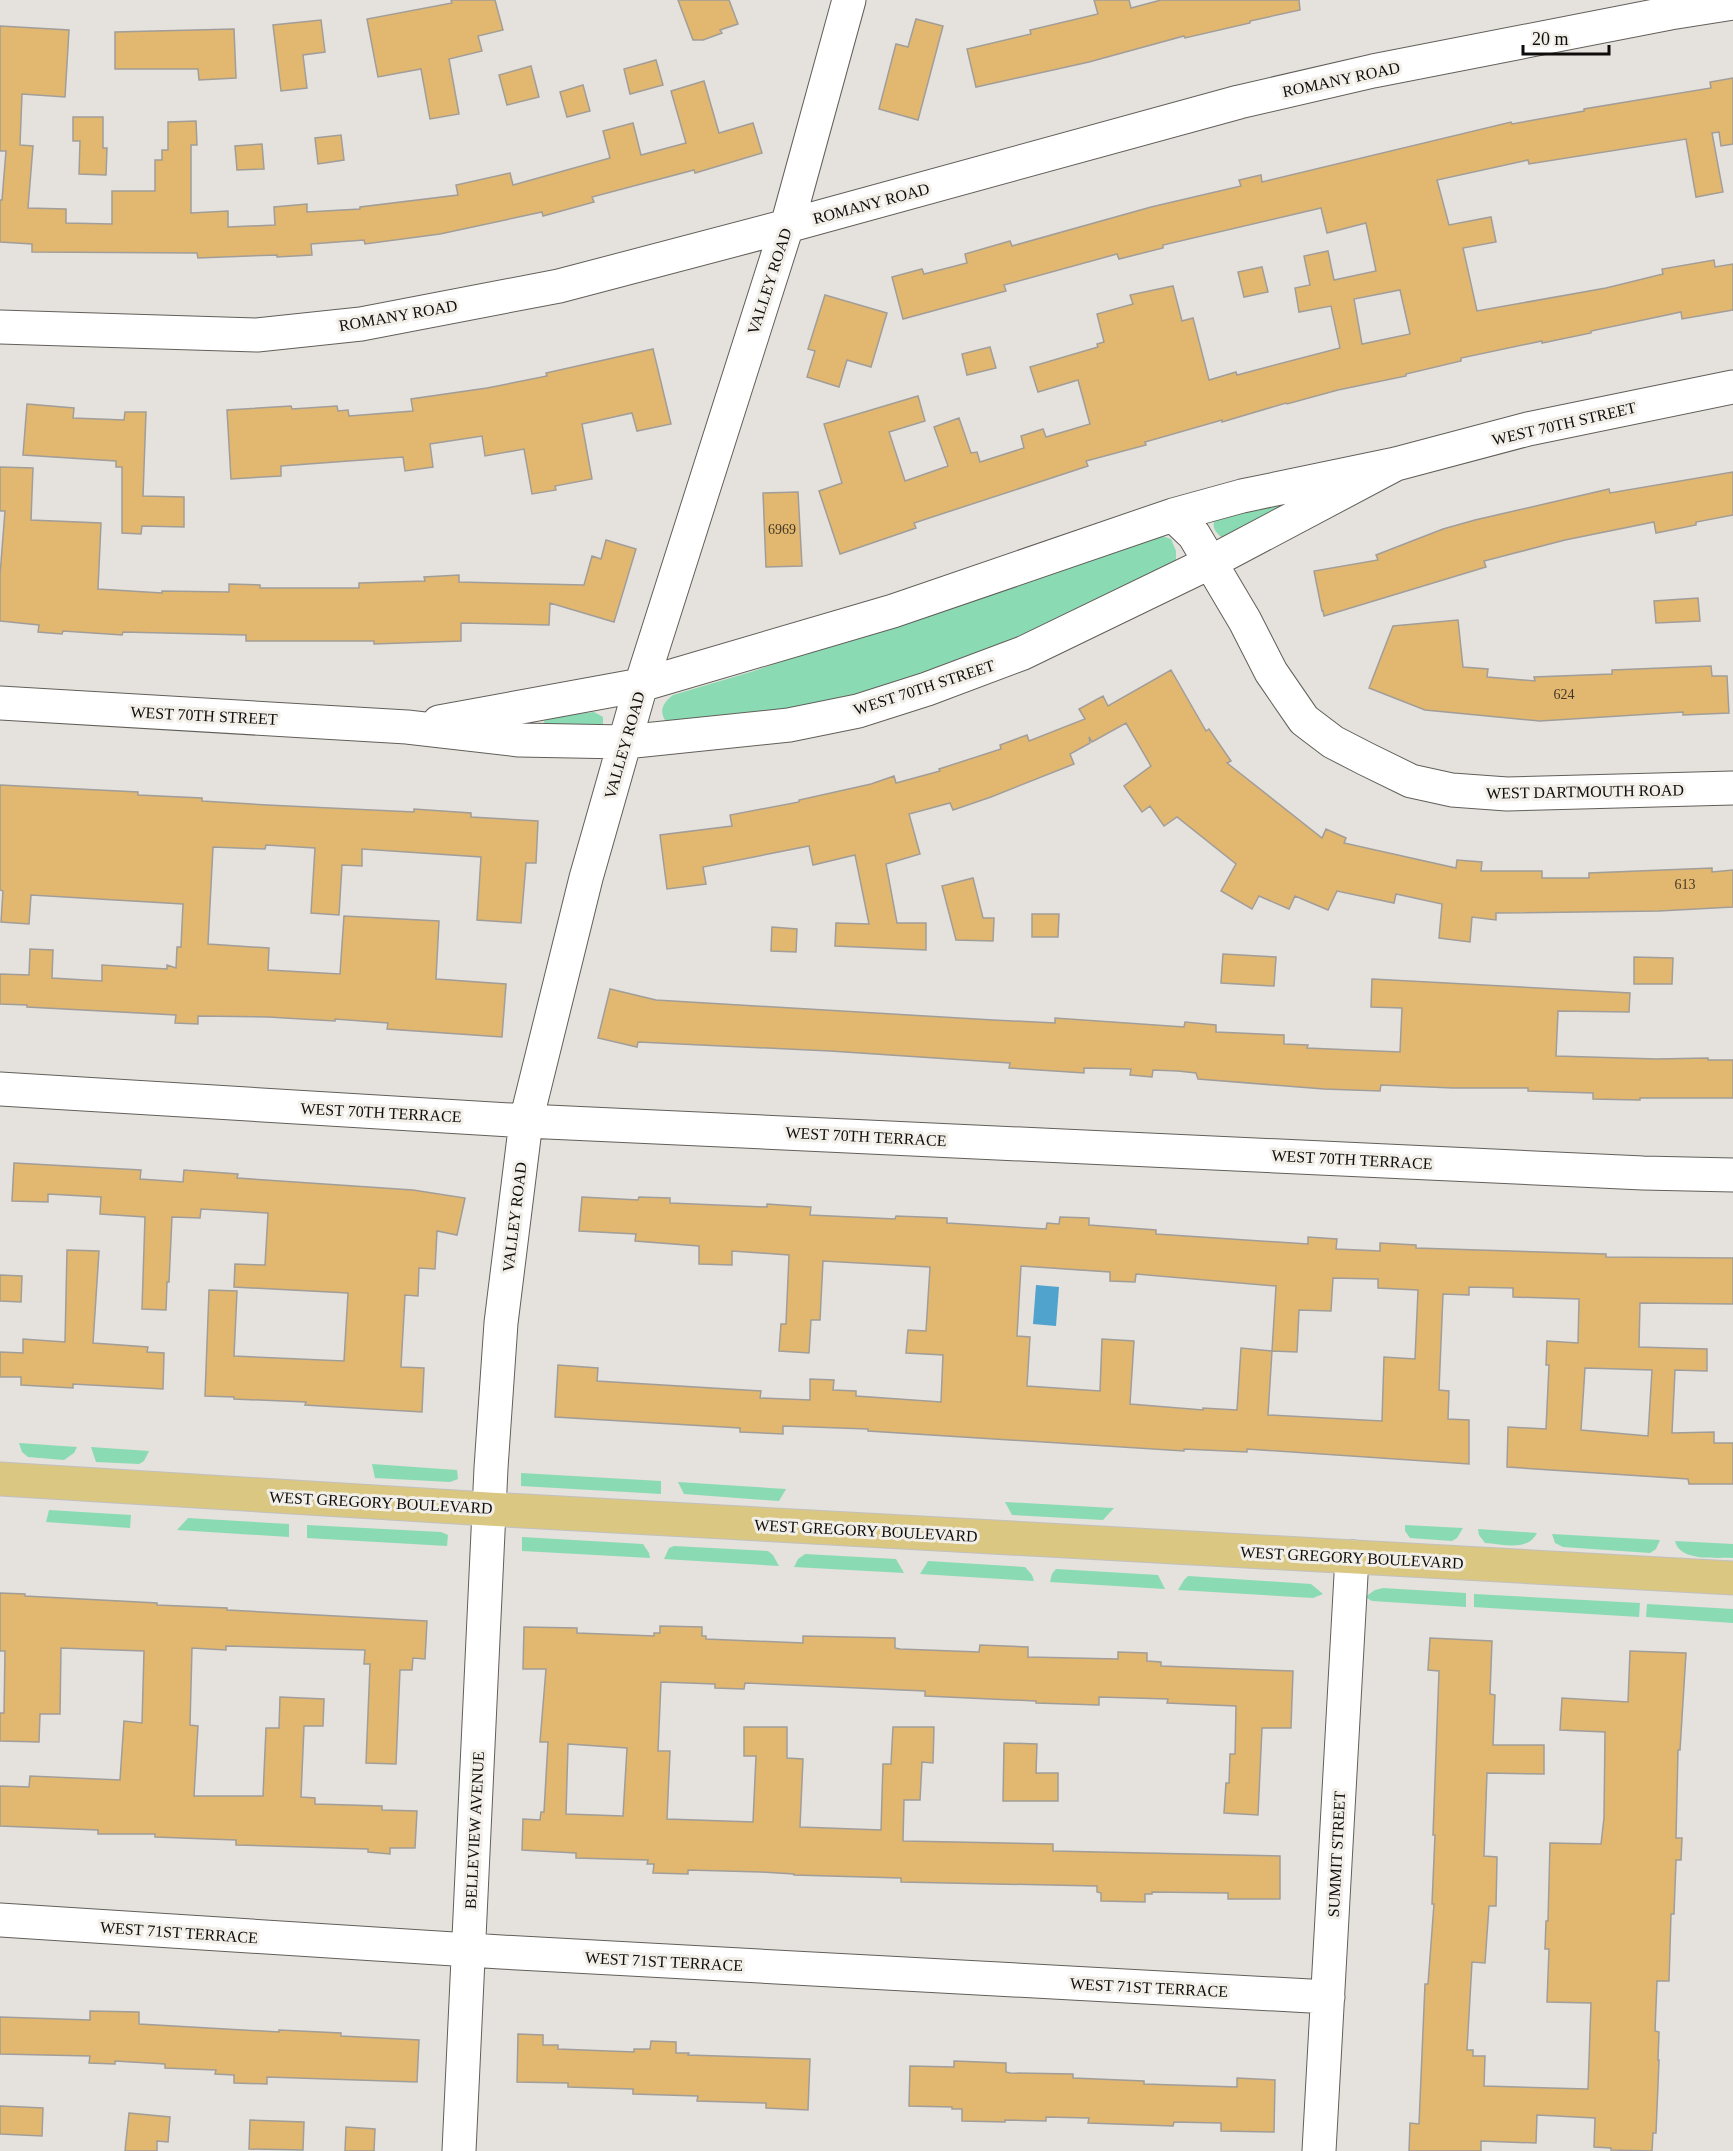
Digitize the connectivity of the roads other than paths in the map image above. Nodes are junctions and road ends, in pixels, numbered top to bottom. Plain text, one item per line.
1 (849, 0) edge
2 (1733, 3) edge
3 (787, 226) junction
4 (0, 327) edge
5 (1733, 387) edge
6 (1396, 464) junction
7 (1173, 515) junction
8 (1211, 562) junction
9 (641, 685) junction
10 (0, 703) edge
11 (407, 728) junction
12 (625, 742) junction
13 (1733, 788) edge
14 (0, 1089) edge
15 (525, 1121) junction
16 (1733, 1174) edge
17 (0, 1479) edge
18 (488, 1509) junction
19 (1352, 1557) junction
20 (1733, 1578) edge
21 (0, 1920) edge
22 (469, 1951) junction
23 (1328, 1997) junction
24 (459, 2151) edge
25 (1320, 2151) edge

1 - 3 street, VALLEY ROAD
2 - 3 street, ROMANY ROAD
3 - 4 street, ROMANY ROAD
3 - 9 street, VALLEY ROAD
5 - 6 street, WEST 70TH STREET
6 - 7 street, WEST 70TH STREET
6 - 8 street, WEST 70TH STREET
7 - 8 street, WEST DARTMOUTH ROAD
7 - 9 street, WEST 70TH STREET
8 - 12 street, WEST 70TH STREET
8 - 13 street, WEST DARTMOUTH ROAD
9 - 11 street, WEST 70TH STREET
9 - 12 street, VALLEY ROAD
10 - 11 street, WEST 70TH STREET
11 - 12 street, WEST 70TH STREET
12 - 15 street, VALLEY ROAD
14 - 15 street, WEST 70TH TERRACE
15 - 16 street, WEST 70TH TERRACE
15 - 18 street, VALLEY ROAD
17 - 18 main road, WEST GREGORY BOULEVARD
18 - 19 main road, WEST GREGORY BOULEVARD
18 - 22 street, BELLEVIEW AVENUE
19 - 20 main road, WEST GREGORY BOULEVARD
19 - 23 street, SUMMIT STREET
21 - 22 street, WEST 71ST TERRACE
22 - 23 street, WEST 71ST TERRACE
22 - 24 street, BELLEVIEW AVENUE
23 - 25 street, SUMMIT STREET

